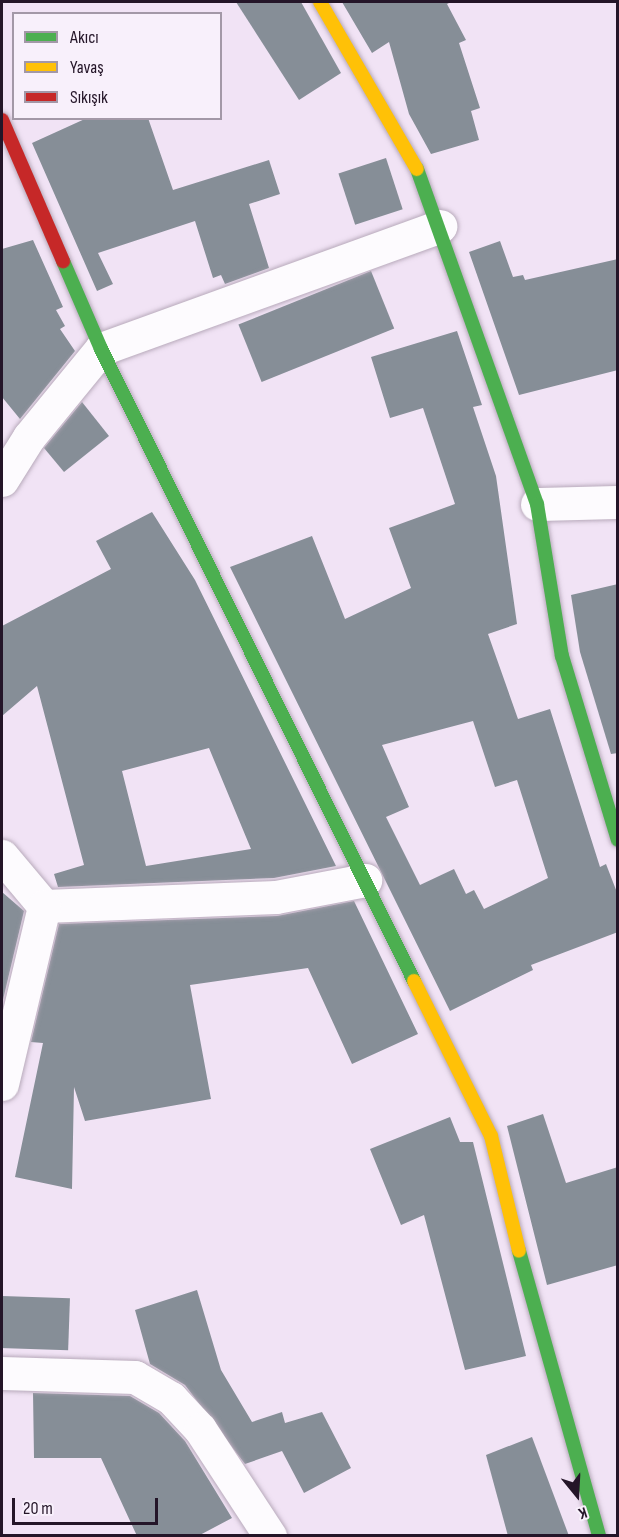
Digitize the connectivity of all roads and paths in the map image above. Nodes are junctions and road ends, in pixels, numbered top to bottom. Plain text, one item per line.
1 (321, 2) edge
2 (2, 120) edge
3 (440, 226) junction
4 (101, 349) junction
5 (2, 480) edge
6 (618, 502) edge
7 (537, 504) junction
8 (618, 840) edge
9 (2, 856) edge
10 (365, 880) junction
11 (44, 906) junction
12 (2, 1084) edge
13 (2, 1373) edge
14 (270, 1536) edge
15 (599, 1536) edge

1 - 3 street
2 - 4 street
3 - 4 street
3 - 7 street
4 - 5 street
4 - 10 street
6 - 7 street
7 - 8 street
9 - 11 street
10 - 11 street
10 - 15 street
11 - 12 street
13 - 14 street

